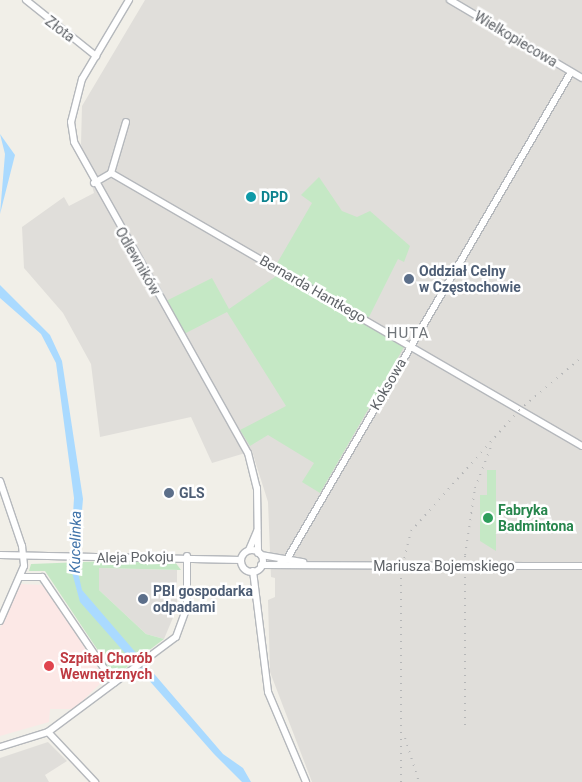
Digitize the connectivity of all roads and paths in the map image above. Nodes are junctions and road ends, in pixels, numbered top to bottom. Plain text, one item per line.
1 (26, 0) edge
2 (129, 0) edge
3 (450, 0) edge
4 (96, 56) junction
5 (571, 72) junction
6 (582, 78) edge
7 (126, 122) dead end
8 (111, 173) junction
9 (94, 183) junction
10 (410, 346) junction
11 (582, 446) edge
12 (0, 481) edge
13 (260, 522) junction
14 (249, 550) junction
15 (259, 554) junction
16 (0, 555) edge
17 (187, 556) junction
18 (288, 556) junction
19 (23, 557) junction
20 (241, 560) junction
21 (307, 563) junction
22 (279, 564) junction
23 (261, 565) junction
24 (582, 566) edge
25 (252, 571) junction
26 (20, 577) junction
27 (0, 621) edge
28 (114, 683) junction
29 (48, 732) junction
30 (0, 747) edge
31 (95, 782) edge
32 (306, 782) edge

1 - 4 street, Złota
2 - 4 street, Odlewników
3 - 5 street, Wielkopiecowa
4 - 9 street, Odlewników
5 - 6 street, Wielkopiecowa
5 - 10 street, Koksowa
7 - 8 street
8 - 9 street
8 - 10 street, Bernarda Hantkego
9 - 13 street, Odlewników
10 - 11 street, Bernarda Hantkego
10 - 18 street, Koksowa
12 - 19 street
13 - 14 street
13 - 15 street, Odlewników
14 - 15 street
14 - 20 street
15 - 18 street, Mariusza Bojemskiego
15 - 23 street
16 - 19 street, Aleja Pokoju
17 - 19 street, Aleja Pokoju
17 - 20 street, Aleja Pokoju
17 - 28 street
18 - 21 street, Mariusza Bojemskiego
18 - 22 street, Koksowa
19 - 26 street
20 - 25 street
21 - 22 street, Mariusza Bojemskiego
21 - 24 street, Mariusza Bojemskiego
22 - 23 street, Mariusza Bojemskiego
23 - 25 street
25 - 32 street
26 - 27 street
26 - 28 street
28 - 29 street
29 - 30 street
29 - 31 street

